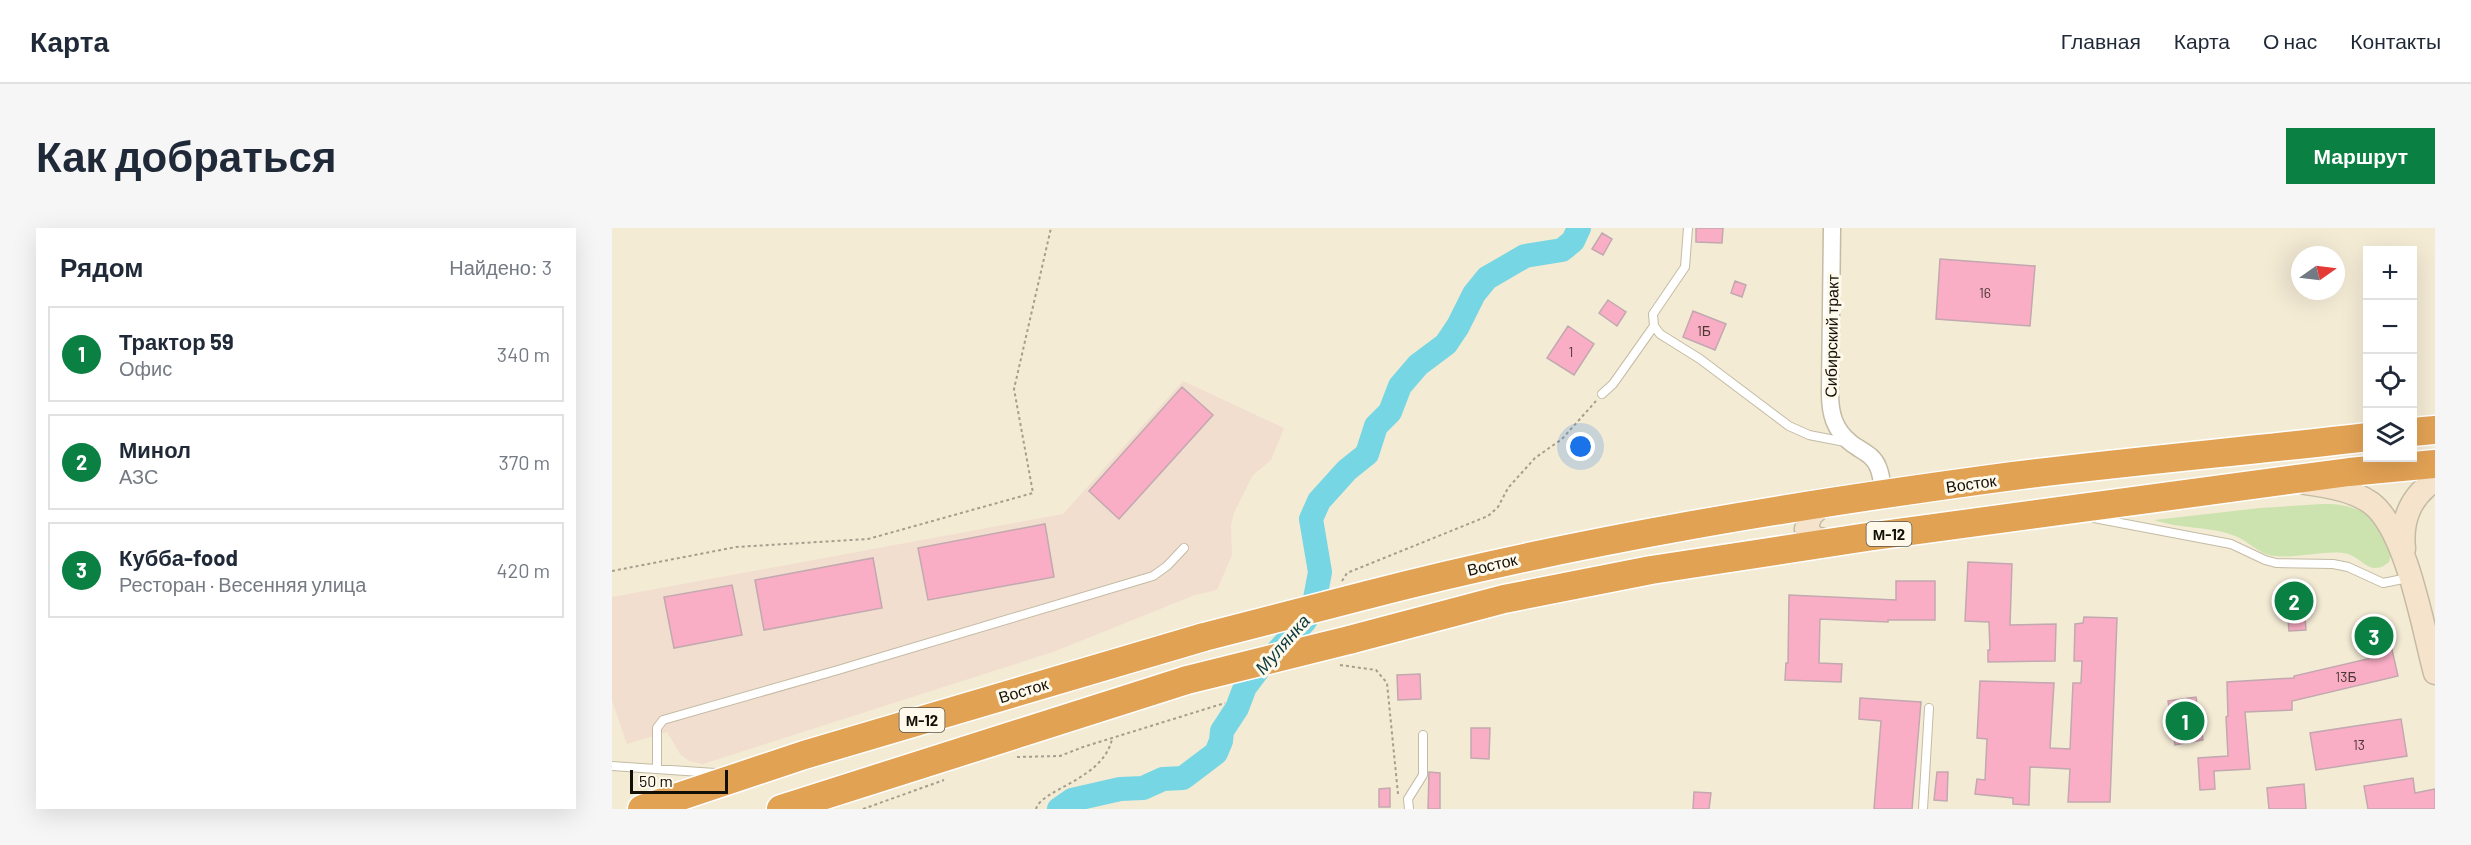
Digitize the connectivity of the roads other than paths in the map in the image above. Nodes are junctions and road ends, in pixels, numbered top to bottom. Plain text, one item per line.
1 (1687, 228) edge
2 (1832, 228) edge
3 (1654, 326) junction
4 (1602, 394) dead end
5 (2435, 430) edge
6 (2417, 432) edge
7 (2363, 437) edge
8 (1852, 444) junction
9 (2435, 464) edge
10 (2289, 480) junction
11 (2435, 480) edge
12 (1884, 495) junction
13 (1823, 505) junction
14 (2058, 512) junction
15 (1835, 542) junction
16 (1184, 548) dead end
17 (2408, 570) junction
18 (2435, 673) edge
19 (1929, 708) dead end
20 (1423, 735) dead end
21 (804, 755) junction
22 (612, 766) edge
23 (657, 768) junction
24 (642, 809) edge
25 (781, 809) edge
26 (1409, 809) edge
27 (1923, 809) edge

1 - 3 lane
2 - 8 street, Сибирский тракт
3 - 4 lane
3 - 8 lane
5 - 6 highway
7 - 12 highway, Восток / М-12
8 - 12 street, Сибирский тракт
9 - 10 highway, М-12
10 - 14 highway, М-12
10 - 17 street
11 - 17 street
12 - 13 highway, Восток / М-12
13 - 15 street
13 - 21 highway, Восток / М-12, bridge
14 - 15 highway, М-12
14 - 17 lane
15 - 25 highway, М-12, bridge
16 - 23 lane
17 - 18 street
19 - 27 lane
20 - 26 lane
21 - 23 lane
21 - 24 highway, Восток / М-12
22 - 23 lane

